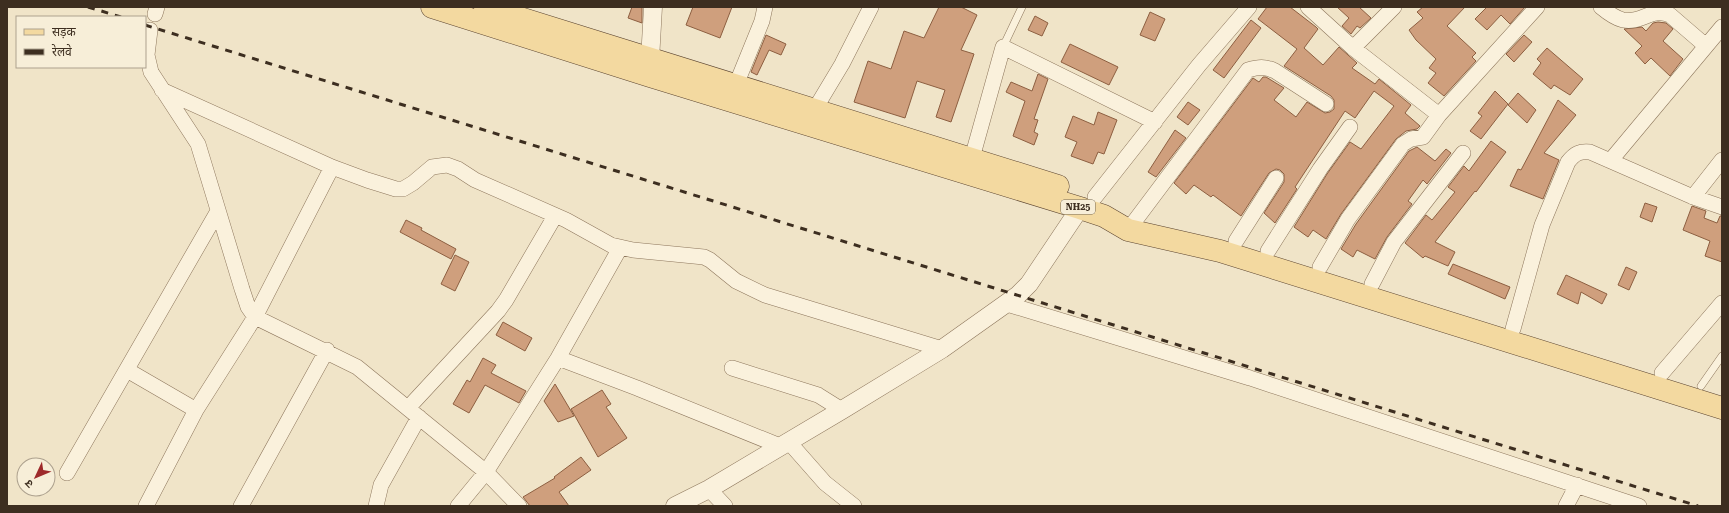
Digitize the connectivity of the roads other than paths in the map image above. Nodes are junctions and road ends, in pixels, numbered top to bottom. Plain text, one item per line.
1 (432, 7) edge
2 (485, 7) edge
3 (653, 7) edge
4 (765, 7) edge
5 (872, 7) edge
6 (1022, 7) edge
7 (1249, 7) edge
8 (1308, 7) edge
9 (1394, 7) edge
10 (1537, 7) edge
11 (1601, 7) edge
12 (1722, 27) edge
13 (150, 30) dead end
14 (1706, 46) junction
15 (1003, 47) junction
16 (1353, 48) junction
17 (650, 60) junction
18 (736, 85) junction
19 (162, 90) junction
20 (1326, 104) dead end
21 (814, 109) junction
22 (1439, 115) junction
23 (1155, 122) junction
24 (1350, 127) dead end
25 (1463, 153) dead end
26 (972, 158) junction
27 (1611, 160) junction
28 (1722, 160) edge
29 (332, 167) junction
30 (1276, 178) dead end
31 (1692, 196) junction
32 (1087, 202) junction
33 (1722, 207) edge
34 (218, 211) junction
35 (555, 216) junction
36 (1132, 224) junction
37 (1236, 241) junction
38 (620, 248) junction
39 (1268, 251) junction
40 (1320, 267) junction
41 (1372, 284) junction
42 (1722, 303) edge
43 (1007, 304) junction
44 (255, 317) junction
45 (1513, 329) junction
46 (942, 349) junction
47 (327, 350) junction
48 (1722, 356) edge
49 (558, 358) junction
50 (732, 368) dead end
51 (126, 370) junction
52 (1662, 373) junction
53 (1701, 386) junction
54 (1722, 392) edge
55 (1722, 408) edge
56 (196, 410) junction
57 (842, 410) junction
58 (413, 412) junction
59 (784, 444) junction
60 (486, 472) junction
61 (67, 473) dead end
62 (1577, 485) junction
63 (709, 489) junction
64 (146, 506) edge
65 (241, 506) edge
66 (376, 506) edge
67 (458, 506) edge
68 (518, 506) edge
69 (675, 506) edge
70 (725, 506) edge
71 (854, 506) edge
72 (1566, 506) edge
73 (1639, 506) edge

1 - 32 main road, NH25
2 - 17 main road, NH25
3 - 17 street
4 - 18 street
5 - 21 street
6 - 15 lane
7 - 23 street
8 - 16 street
9 - 16 street
10 - 22 street
11 - 14 street
12 - 14 street
13 - 19 street
14 - 27 street
15 - 23 street
15 - 26 street
16 - 22 street
17 - 18 main road, NH25
18 - 21 main road, NH25
19 - 29 street
19 - 34 street
20 - 36 street
21 - 26 main road, NH25
22 - 40 street
23 - 32 street
24 - 39 street
25 - 41 street
26 - 32 main road, NH25
27 - 31 street
27 - 45 street
28 - 31 street
29 - 35 street
29 - 44 street
30 - 37 street
31 - 33 street
32 - 36 main road, NH25
32 - 43 street
34 - 44 street
34 - 51 street
35 - 38 street
35 - 58 street
36 - 37 main road, NH25
36 - 55 main road, NH25
37 - 39 main road, NH25
38 - 46 street
38 - 49 street
39 - 40 main road, NH25
40 - 41 main road, NH25
41 - 45 main road, NH25
42 - 52 street
43 - 46 street
43 - 62 street
44 - 47 street
44 - 56 street
45 - 52 main road, NH25
46 - 57 street
47 - 58 street
47 - 65 street
48 - 53 lane
49 - 59 street
49 - 60 street
50 - 57 street
51 - 56 street
51 - 61 street
52 - 53 main road, NH25
53 - 54 main road, NH25
56 - 64 street
57 - 59 street
58 - 60 street
58 - 66 street
59 - 63 street
59 - 71 street
60 - 67 street
60 - 68 street
62 - 72 street
62 - 73 street
63 - 69 street
63 - 70 street

